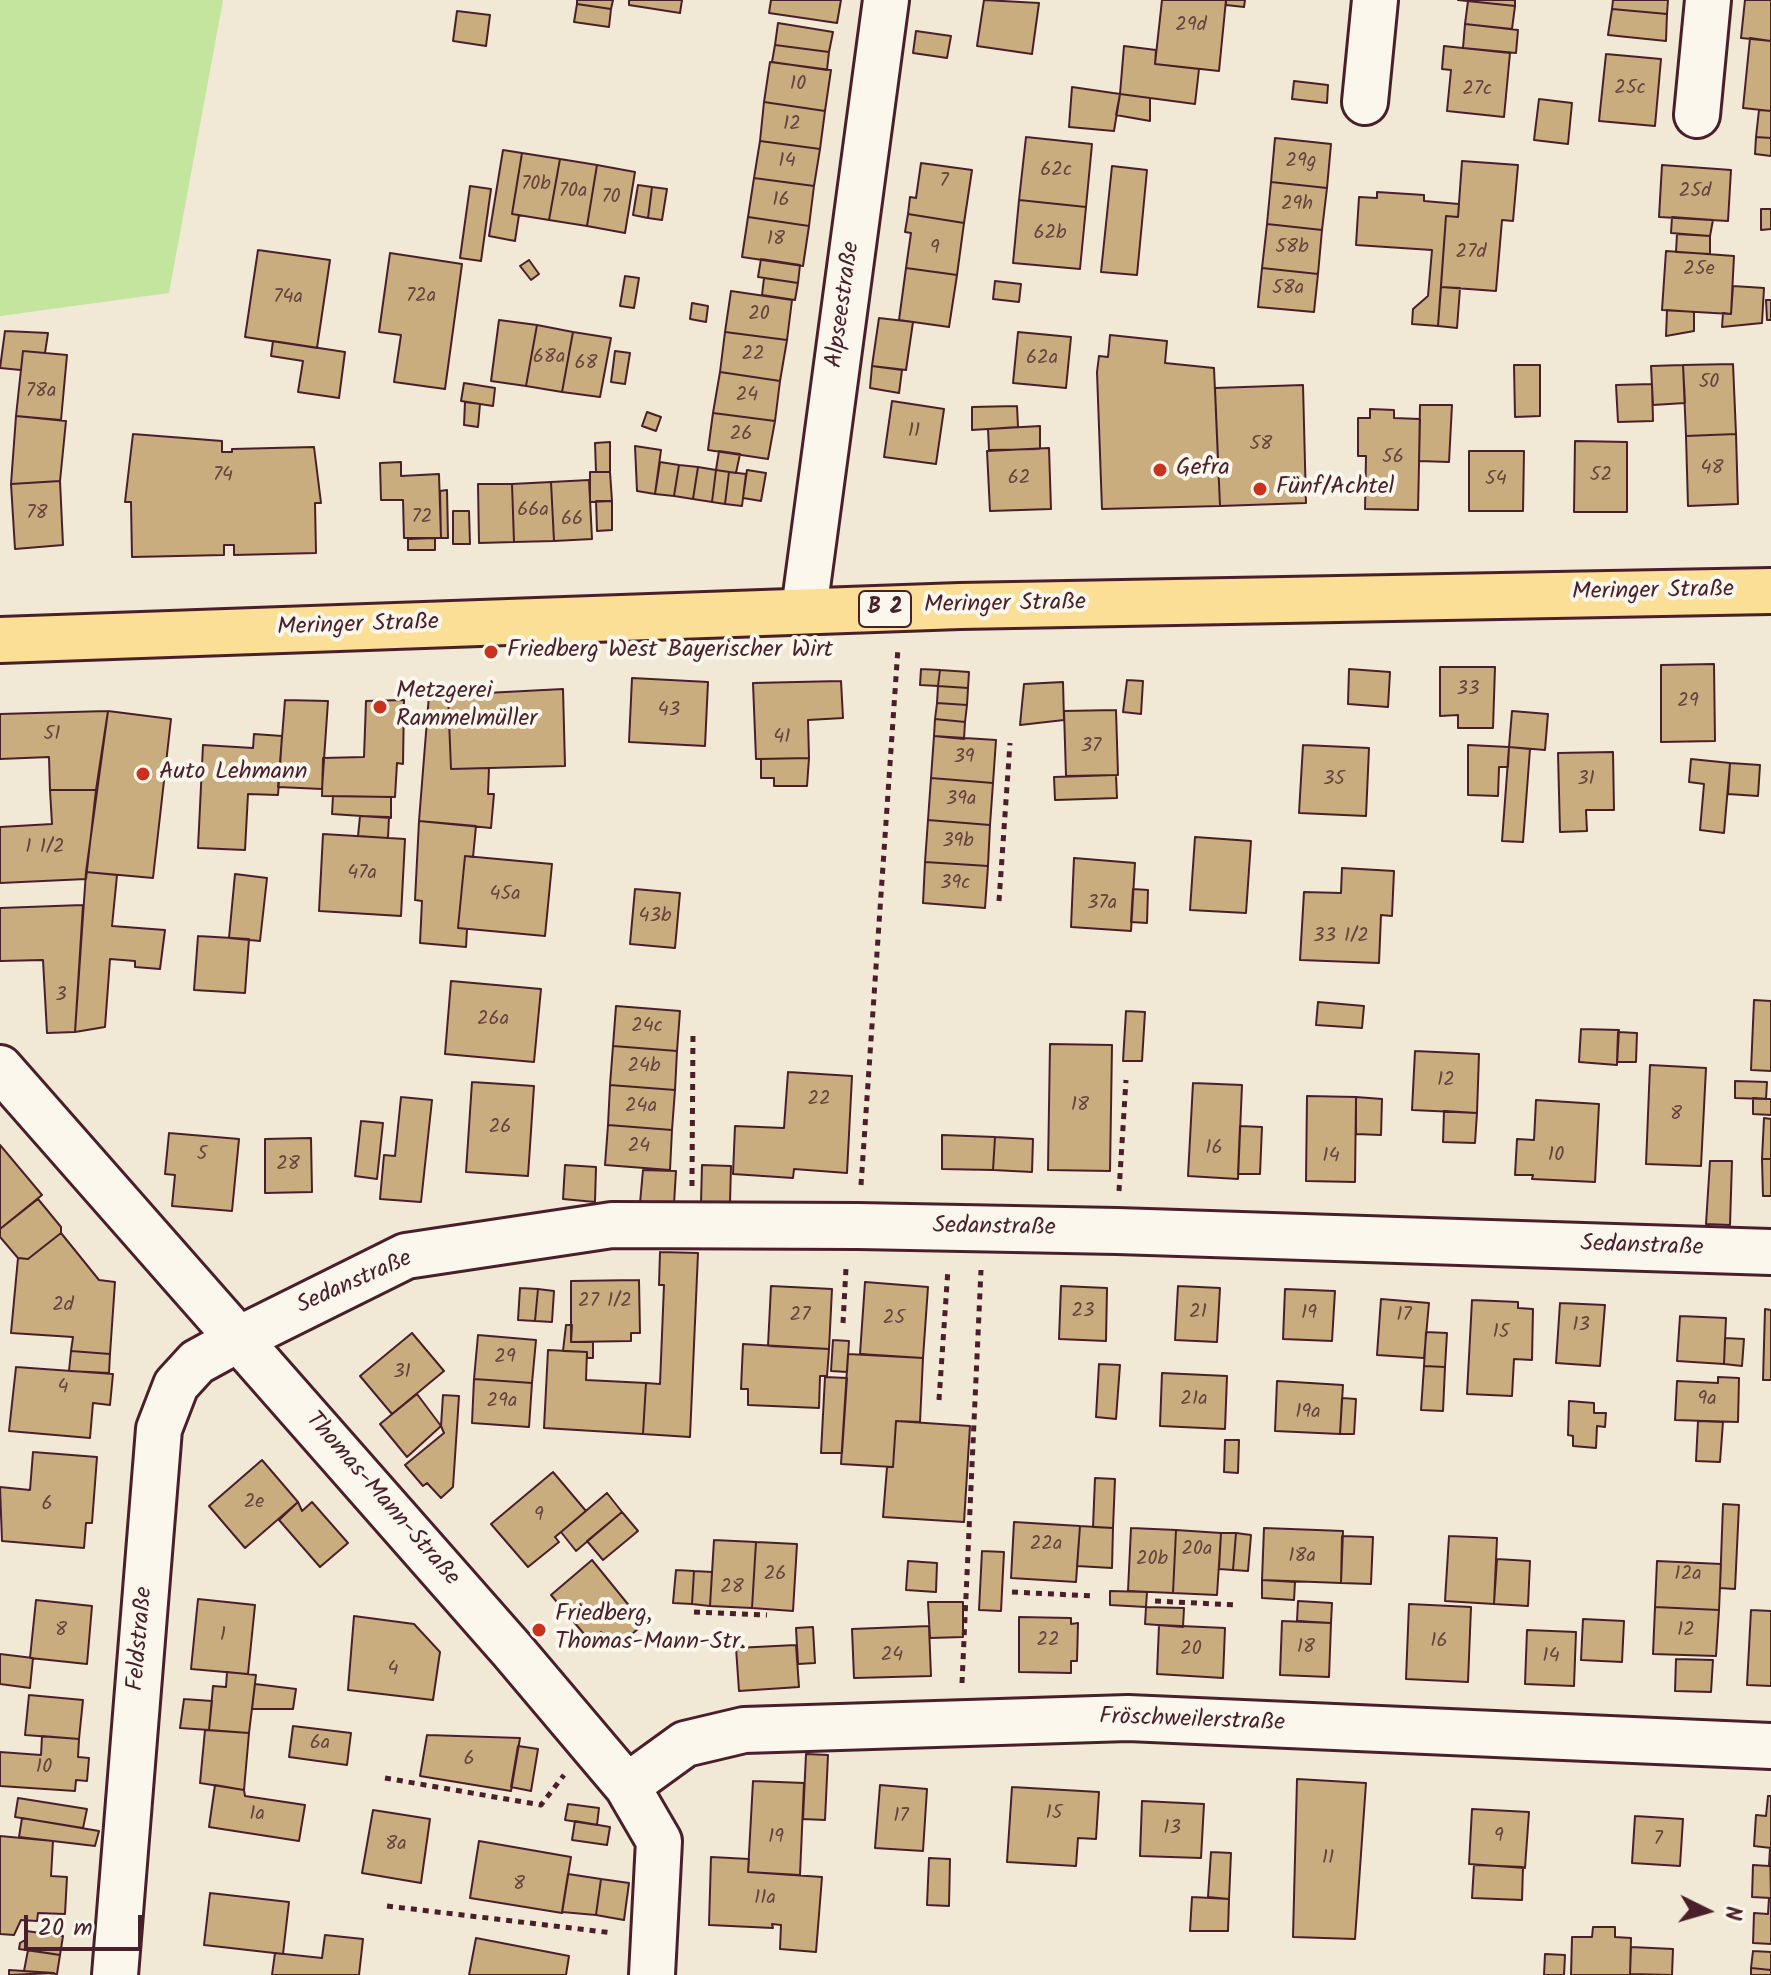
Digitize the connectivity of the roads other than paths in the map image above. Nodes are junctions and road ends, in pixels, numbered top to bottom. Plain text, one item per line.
1 (886, 0) edge
2 (1375, 0) edge
3 (1708, 0) edge
4 (1365, 102) dead end
5 (1697, 115) dead end
6 (1771, 591) edge
7 (804, 610) junction
8 (0, 640) edge
9 (0, 1068) edge
10 (1771, 1252) edge
11 (239, 1339) junction
12 (1771, 1746) edge
13 (627, 1786) junction
14 (653, 1956) edge
15 (115, 1975) edge

1 - 7 street, Alpseestraße
2 - 4 street
3 - 5 street
6 - 7 main road, Meringer Straße / B 2
7 - 8 main road, Meringer Straße / B 2
9 - 11 street, Thomas-Mann-Straße
10 - 11 street, Sedanstraße
11 - 13 street, Thomas-Mann-Straße
11 - 15 street, Feldstraße
12 - 13 street, Fröschweilerstraße
13 - 14 street, Thomas-Mann-Straße

